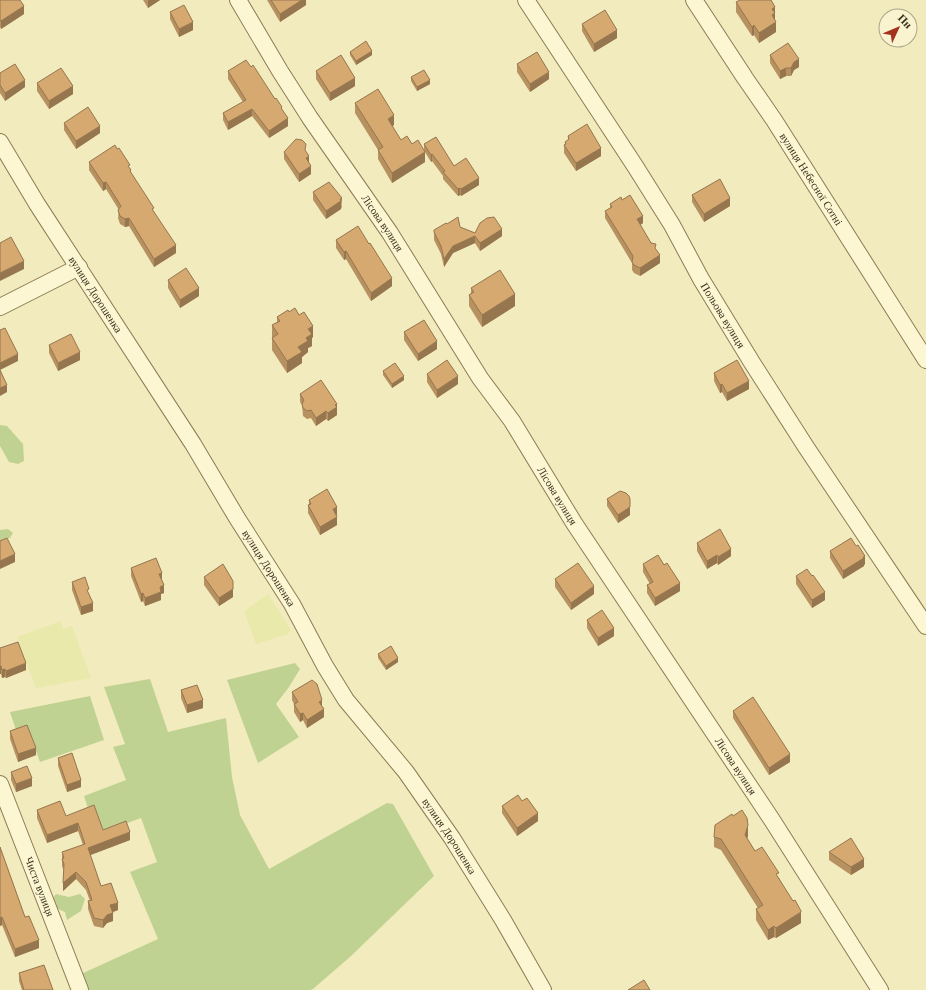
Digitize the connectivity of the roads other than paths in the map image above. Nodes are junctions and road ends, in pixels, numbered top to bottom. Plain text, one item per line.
1 (238, 0) edge
2 (526, 0) edge
3 (694, 0) edge
4 (0, 142) edge
5 (79, 266) junction
6 (0, 307) edge
7 (926, 360) edge
8 (926, 626) edge
9 (0, 784) edge
10 (80, 990) edge
11 (543, 990) edge
12 (880, 990) edge

1 - 12 street, Лісова вулиця
2 - 8 street, Польова вулиця
3 - 7 street, вулиця Небесної Сотні
4 - 5 street, вулиця Дорошенка
5 - 6 street
5 - 11 street, вулиця Дорошенка
9 - 10 street, Чиста вулиця

